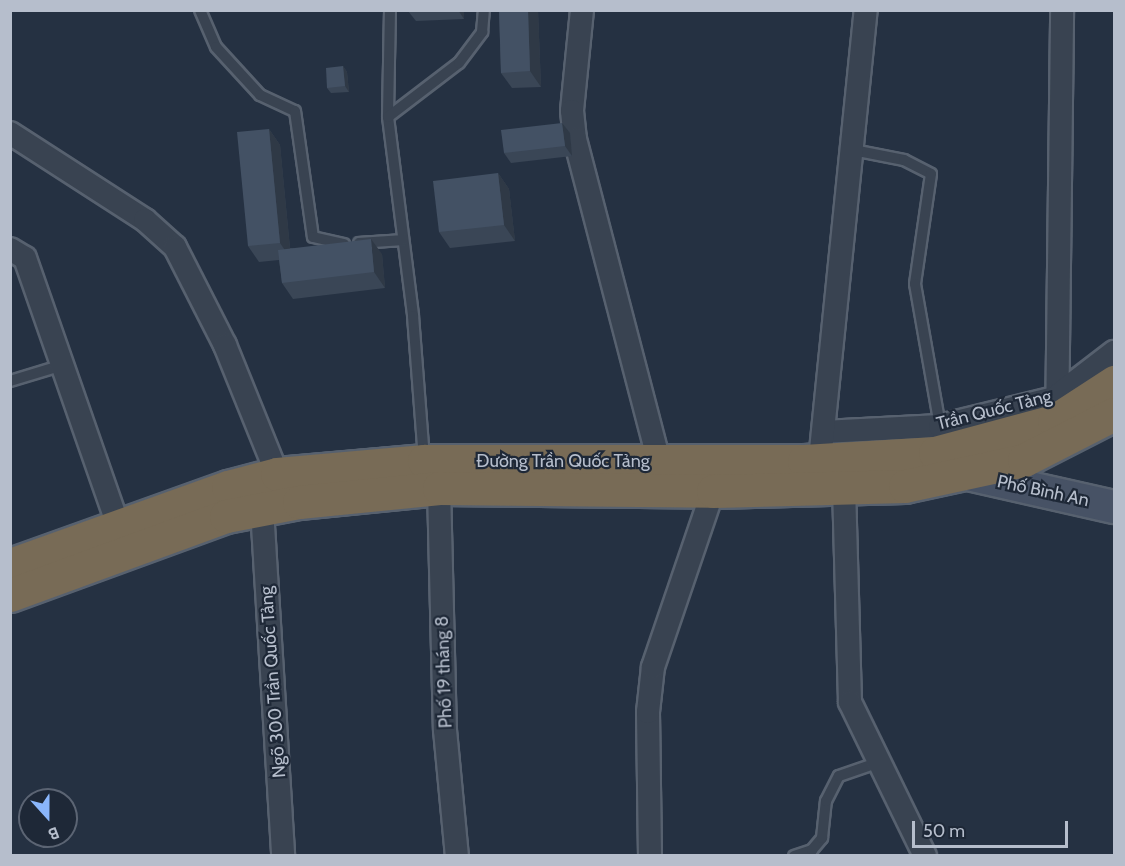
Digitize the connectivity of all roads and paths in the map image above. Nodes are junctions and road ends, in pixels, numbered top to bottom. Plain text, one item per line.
1 (200, 10) edge
2 (390, 10) edge
3 (484, 10) edge
4 (582, 10) edge
5 (866, 10) edge
6 (1062, 10) edge
7 (388, 117) junction
8 (10, 133) edge
9 (852, 150) junction
10 (404, 240) junction
11 (10, 249) edge
12 (1114, 352) edge
13 (63, 365) junction
14 (10, 381) edge
15 (1114, 382) edge
16 (1114, 414) edge
17 (1056, 420) junction
18 (940, 426) junction
19 (822, 446) junction
20 (659, 461) junction
21 (277, 474) junction
22 (431, 475) junction
23 (972, 475) junction
24 (843, 487) junction
25 (712, 491) junction
26 (1114, 507) edge
27 (262, 509) junction
28 (118, 525) junction
29 (10, 565) edge
30 (10, 595) edge
31 (881, 762) junction
32 (284, 855) edge
33 (457, 855) edge
34 (650, 855) edge
35 (794, 855) edge
36 (925, 855) edge

1 - 10 lane
2 - 7 lane
3 - 7 lane
4 - 20 street
5 - 9 street
6 - 17 street
7 - 10 lane
8 - 21 street
9 - 18 lane
9 - 19 street
10 - 22 lane
11 - 13 street
12 - 17 street, Trần Quốc Tảng
13 - 14 lane
13 - 28 street
15 - 17 highway, Đường Trần Quốc Tảng
16 - 17 highway, Đường Trần Quốc Tảng
17 - 18 street, Trần Quốc Tảng
17 - 19 highway, Đường Trần Quốc Tảng
17 - 23 highway, Đường Trần Quốc Tảng
18 - 19 street, Trần Quốc Tảng
19 - 20 highway, Đường Trần Quốc Tảng
20 - 22 highway, Đường Trần Quốc Tảng
21 - 22 highway, Đường Trần Quốc Tảng
21 - 28 highway, Đường Trần Quốc Tảng
22 - 25 highway, Đường Trần Quốc Tảng
22 - 27 highway, Đường Trần Quốc Tảng
22 - 33 street, Phố 19 tháng 8
23 - 24 highway, Đường Trần Quốc Tảng
23 - 26 street, Phố Bình An
24 - 25 highway, Đường Trần Quốc Tảng
24 - 31 street
25 - 34 street
27 - 30 highway, Đường Trần Quốc Tảng
27 - 32 street, Ngõ 300 Trần Quốc Tảng
28 - 29 highway, Đường Trần Quốc Tảng
31 - 35 lane
31 - 36 street

